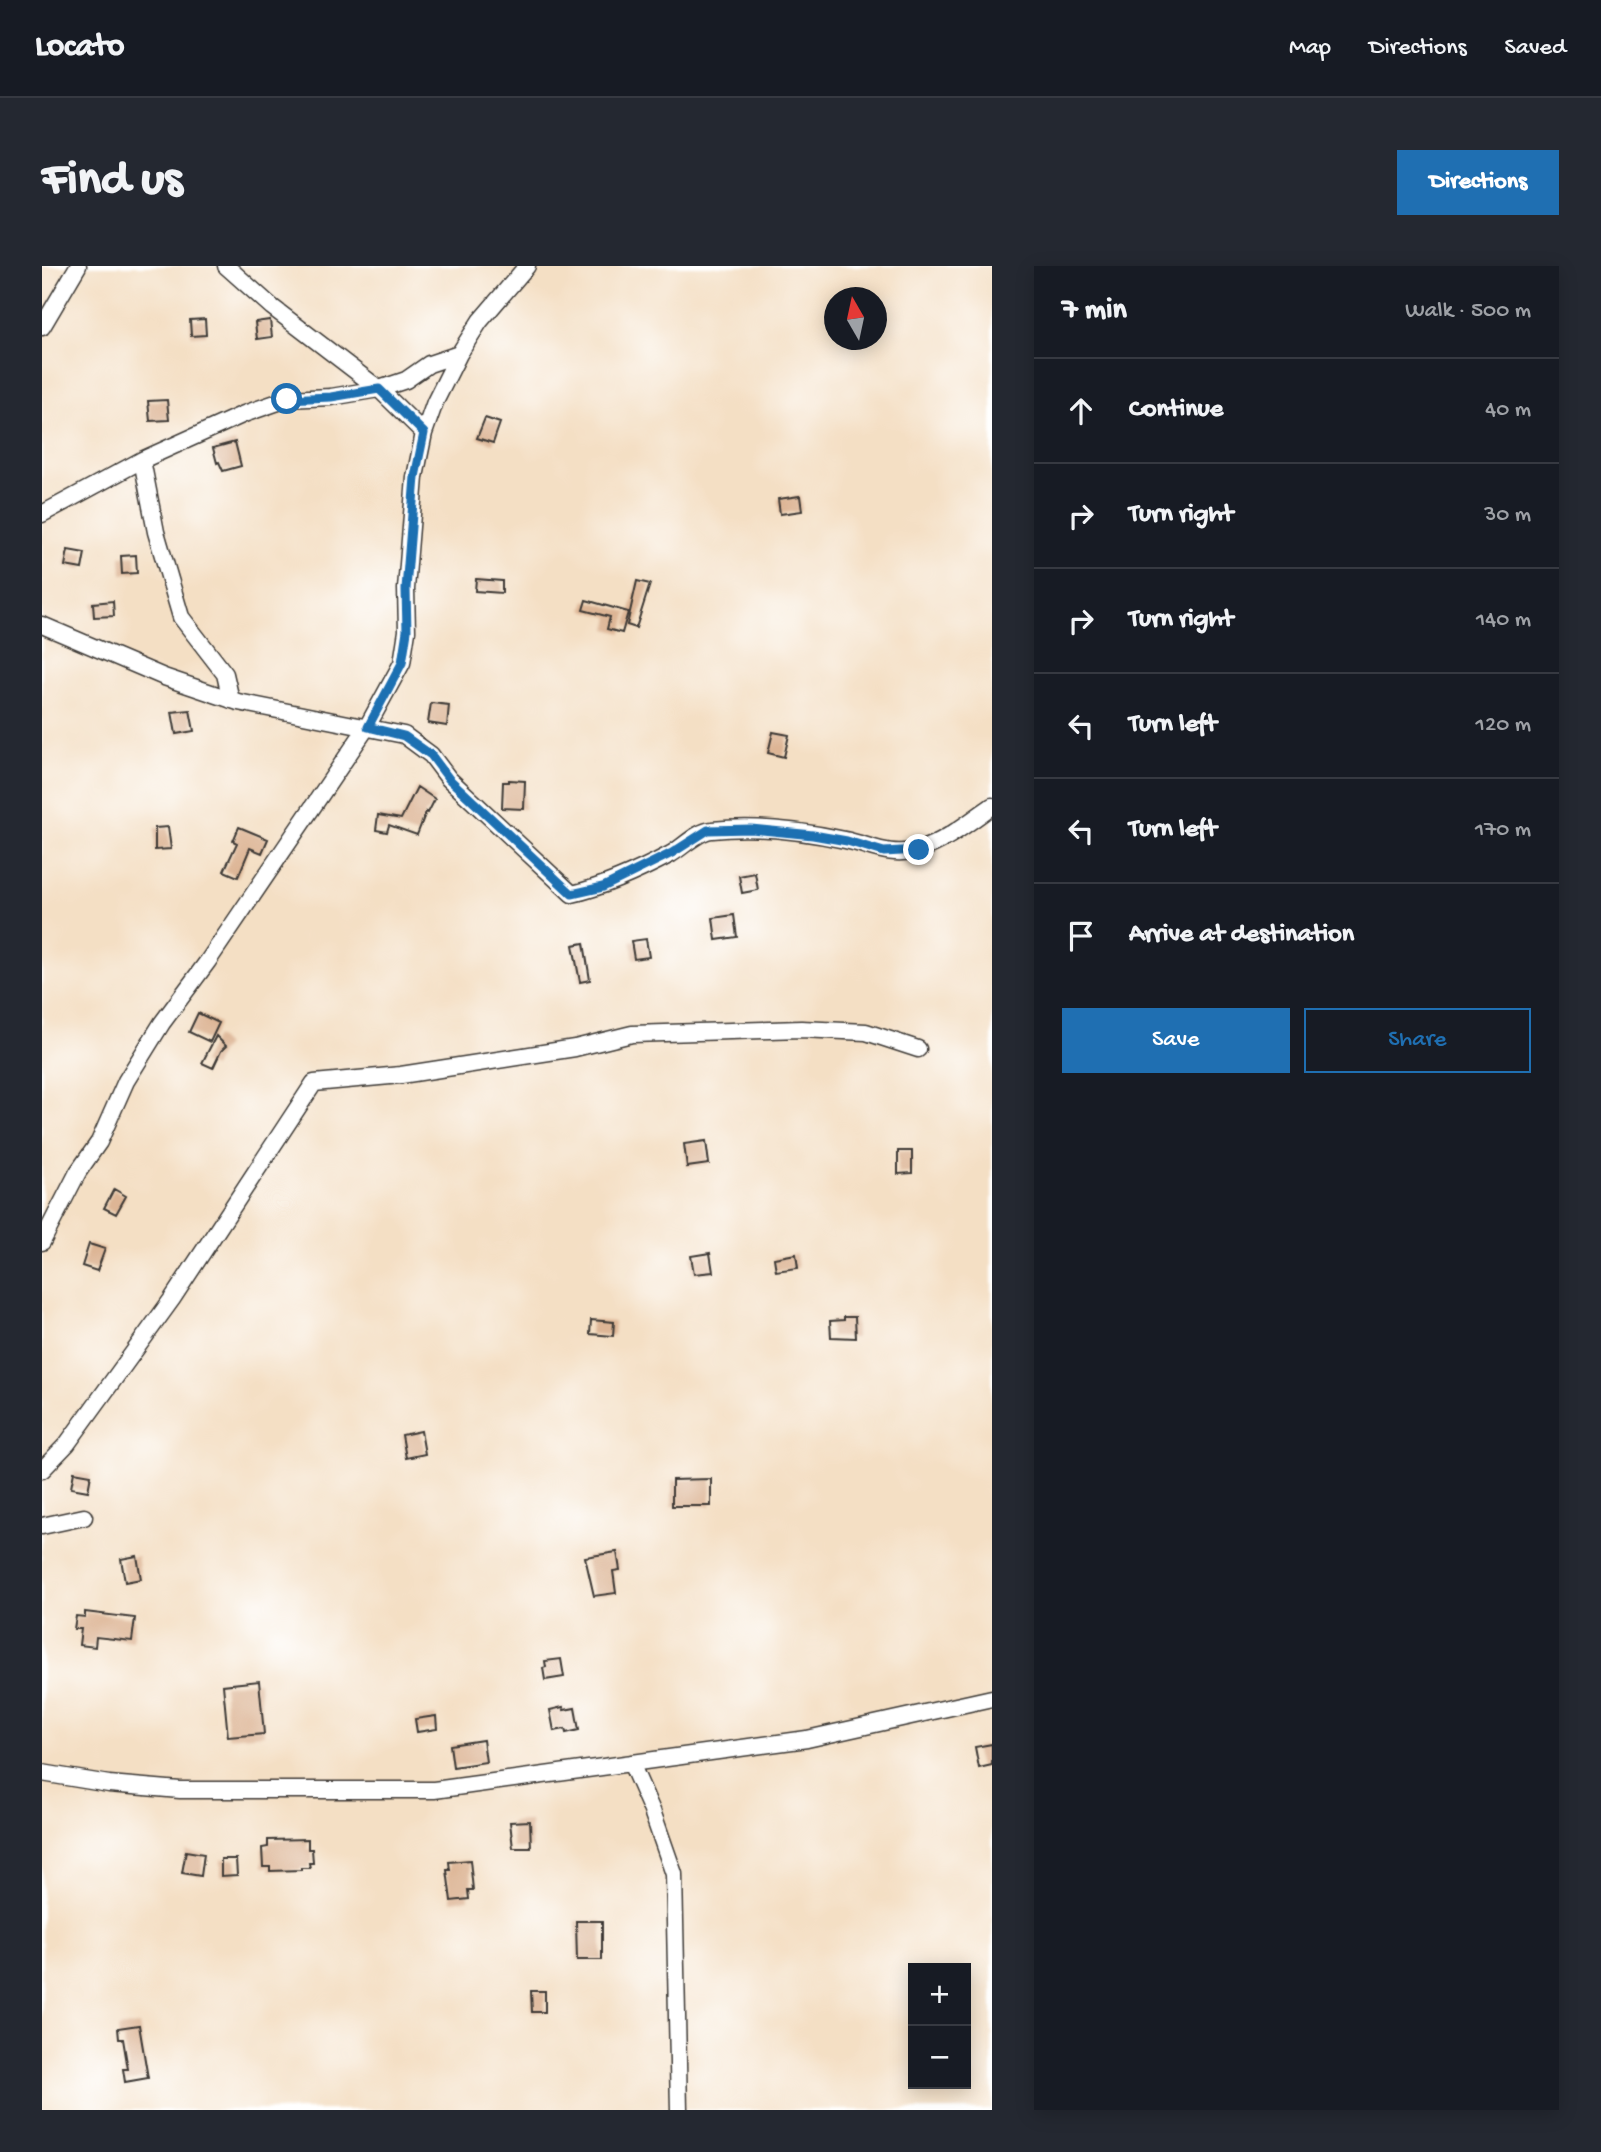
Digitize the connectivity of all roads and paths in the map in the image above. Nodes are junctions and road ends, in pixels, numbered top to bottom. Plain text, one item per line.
1 (78, 266) edge
2 (226, 266) edge
3 (527, 266) edge
4 (42, 327) edge
5 (459, 354) junction
6 (379, 389) junction
7 (424, 433) junction
8 (142, 460) junction
9 (42, 514) edge
10 (42, 625) edge
11 (231, 700) junction
12 (368, 727) junction
13 (992, 806) edge
14 (918, 1049) dead end
15 (42, 1242) edge
16 (42, 1470) edge
17 (84, 1517) dead end
18 (42, 1526) edge
19 (992, 1698) edge
20 (631, 1763) junction
21 (42, 1773) edge
22 (679, 2110) edge

1 - 4 street
2 - 6 street
3 - 5 street
5 - 6 street
5 - 7 street
6 - 7 street
6 - 8 street
7 - 12 street
8 - 9 street
8 - 11 street
10 - 11 street
11 - 12 street
12 - 13 street
12 - 15 street
14 - 16 street
17 - 18 street
19 - 20 street
20 - 21 street
20 - 22 street

